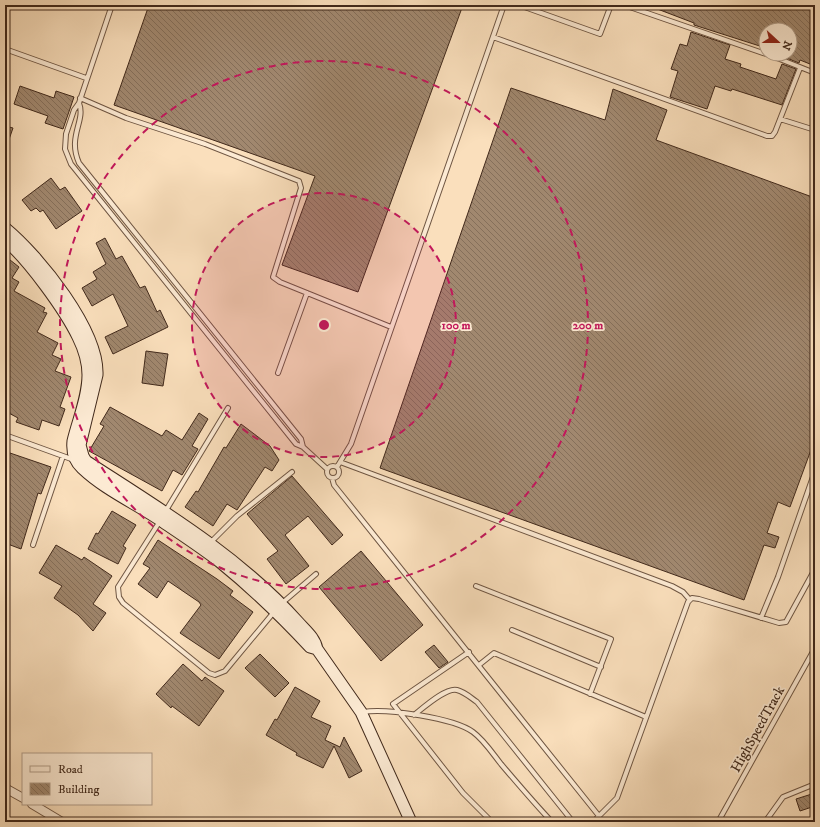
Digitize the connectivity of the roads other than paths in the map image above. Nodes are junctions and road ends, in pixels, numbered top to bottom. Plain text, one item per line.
1 (112, 5) edge
2 (504, 5) edge
3 (519, 5) edge
4 (611, 5) edge
5 (624, 5) edge
6 (493, 37) junction
7 (5, 49) edge
8 (758, 51) edge
9 (786, 62) edge
10 (800, 68) junction
11 (815, 73) edge
12 (86, 78) junction
13 (80, 101) junction
14 (780, 119) junction
15 (815, 130) edge
16 (5, 228) edge
17 (5, 240) edge
18 (307, 293) junction
19 (391, 327) junction
20 (278, 373) dead end
21 (228, 408) dead end
22 (5, 435) edge
23 (303, 447) junction
24 (63, 456) junction
25 (81, 461) junction
26 (340, 462) junction
27 (337, 467) junction
28 (327, 469) junction
29 (815, 471) edge
30 (292, 472) dead end
31 (332, 478) junction
32 (162, 516) junction
33 (33, 545) dead end
34 (207, 547) junction
35 (815, 568) edge
36 (316, 574) dead end
37 (476, 586) dead end
38 (690, 600) junction
39 (278, 608) junction
40 (761, 618) junction
41 (512, 630) dead end
42 (815, 648) edge
43 (469, 652) junction
44 (479, 665) junction
45 (601, 667) junction
46 (590, 694) junction
47 (361, 712) junction
48 (399, 712) junction
49 (414, 715) junction
50 (646, 717) junction
51 (815, 784) edge
52 (5, 788) edge
53 (22, 797) edge
54 (34, 805) edge
55 (599, 816) junction
56 (62, 822) edge
57 (411, 822) edge
58 (492, 822) edge
59 (552, 822) edge
60 (573, 822) edge
61 (593, 822) edge
62 (718, 822) edge
63 (765, 822) edge

1 - 12 lane
2 - 6 lane
3 - 4 lane
5 - 8 lane
6 - 14 lane
6 - 19 lane
7 - 12 lane
9 - 10 lane
10 - 11 lane
10 - 14 lane
12 - 13 lane
13 - 18 lane
13 - 23 lane
13 - 23 lane
14 - 15 lane
16 - 25 street
17 - 25 street
18 - 19 lane
18 - 20 lane
19 - 26 lane
21 - 32 lane
22 - 24 lane
23 - 28 lane
24 - 25 lane
24 - 33 lane
25 - 32 street
26 - 27 lane
26 - 38 lane
27 - 28 lane
27 - 31 lane
28 - 31 lane
29 - 40 lane
30 - 34 lane
31 - 43 lane
32 - 34 street
32 - 39 lane
34 - 39 street
35 - 40 lane
36 - 39 lane
37 - 45 lane
38 - 40 lane
38 - 50 lane
39 - 47 street
41 - 45 lane
42 - 62 lane, HighSpeedTrack
43 - 44 lane
43 - 48 lane
44 - 46 lane
44 - 55 lane
45 - 46 lane
46 - 50 lane
47 - 48 lane
47 - 57 street
48 - 49 lane
48 - 58 lane
49 - 59 lane
49 - 60 lane
50 - 55 lane
51 - 63 lane
52 - 53 street
54 - 56 street
55 - 61 lane

